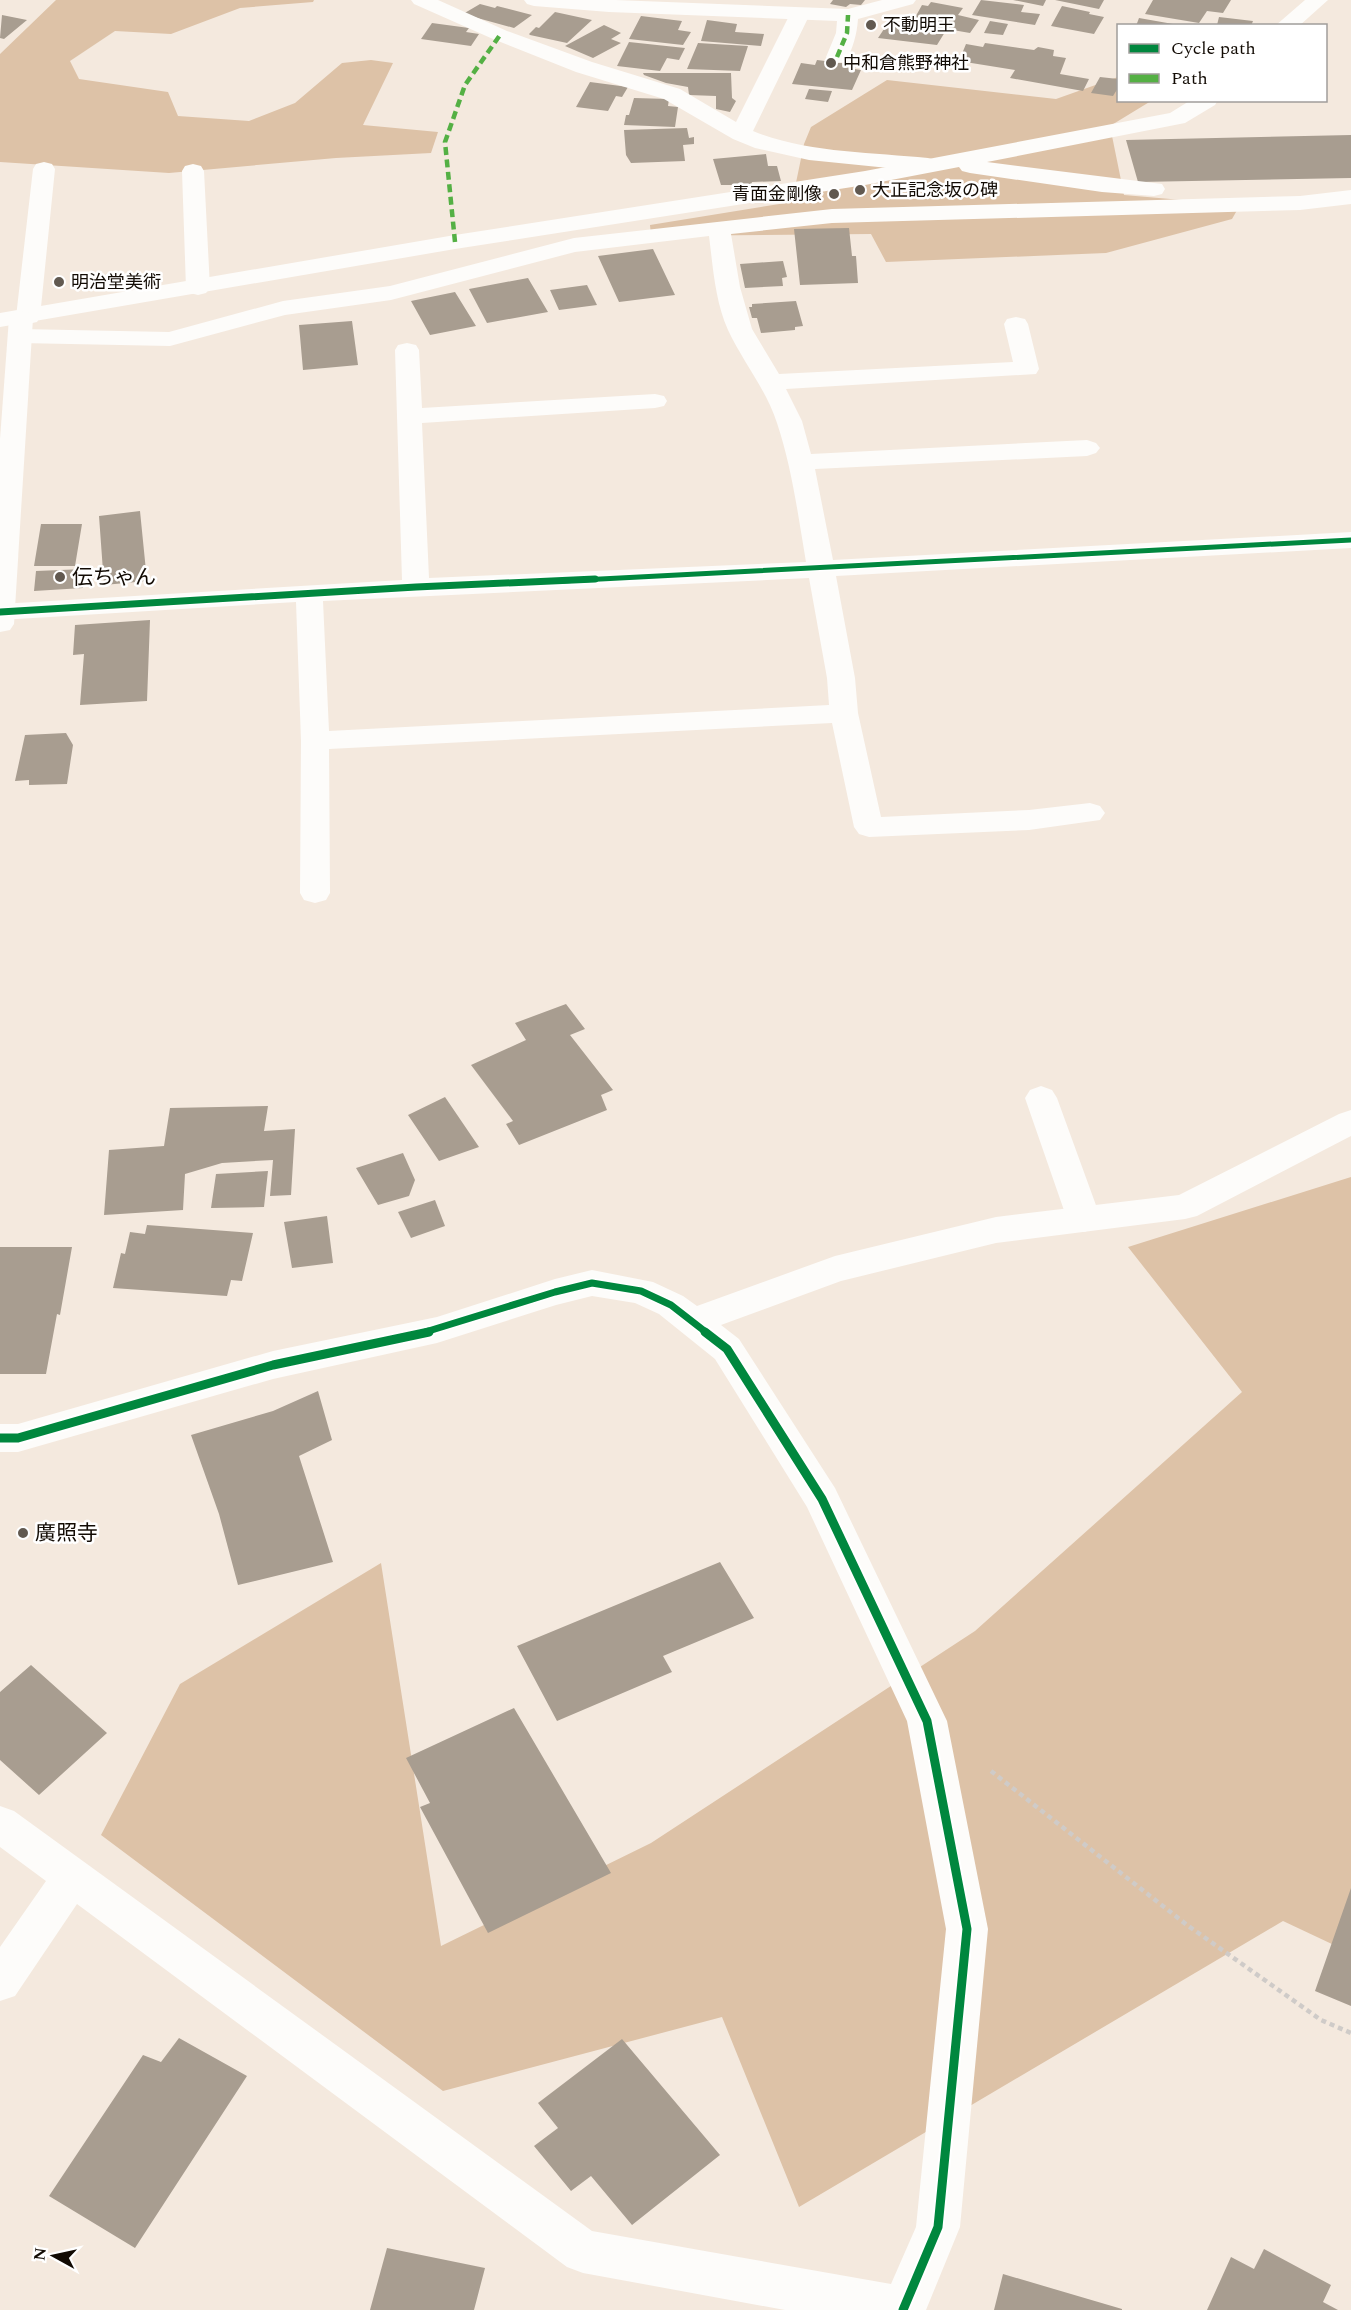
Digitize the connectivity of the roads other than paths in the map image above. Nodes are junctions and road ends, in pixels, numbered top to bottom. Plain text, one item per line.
1 (421, 0) edge
2 (534, 0) edge
3 (906, 0) edge
4 (1318, 0) edge
5 (610, 3) edge
6 (800, 14) junction
7 (849, 15) junction
8 (1288, 24) edge
9 (837, 57) dead end
10 (1204, 102) edge
11 (741, 134) junction
12 (934, 163) junction
13 (44, 169) dead end
14 (193, 171) dead end
15 (1351, 195) edge
16 (719, 228) junction
17 (198, 288) junction
18 (17, 323) edge
19 (1016, 324) dead end
20 (407, 350) dead end
21 (771, 382) junction
22 (655, 400) dead end
23 (410, 416) junction
24 (1087, 447) dead end
25 (801, 462) junction
26 (1351, 540) edge
27 (820, 569) junction
28 (416, 587) junction
29 (309, 594) junction
30 (1, 616) edge
31 (844, 713) junction
32 (315, 741) junction
33 (1090, 813) dead end
34 (315, 893) dead end
35 (1041, 1098) dead end
36 (1351, 1122) edge
37 (1084, 1219) junction
38 (693, 1322) junction
39 (0, 1438) edge
40 (0, 1824) edge
41 (72, 1878) junction
42 (0, 1982) edge
43 (904, 2309) edge

1 - 11 street
2 - 5 street
3 - 7 street
4 - 8 street
5 - 6 street
6 - 7 street
6 - 11 street
7 - 9 street
10 - 12 street
11 - 12 street
12 - 15 street
12 - 17 street
13 - 18 street
14 - 17 street
15 - 16 street
16 - 18 street
16 - 21 street
17 - 18 street
18 - 30 street
19 - 21 street
20 - 23 street
21 - 25 street
22 - 23 street
23 - 28 street
24 - 25 street
25 - 27 street
26 - 27 street
27 - 28 street
27 - 31 street
28 - 29 street
29 - 30 street
29 - 32 street
31 - 32 street
31 - 33 street
32 - 34 street
35 - 37 street
36 - 37 street
37 - 38 street
38 - 39 street
38 - 43 street
40 - 41 street
41 - 42 street
41 - 43 street

